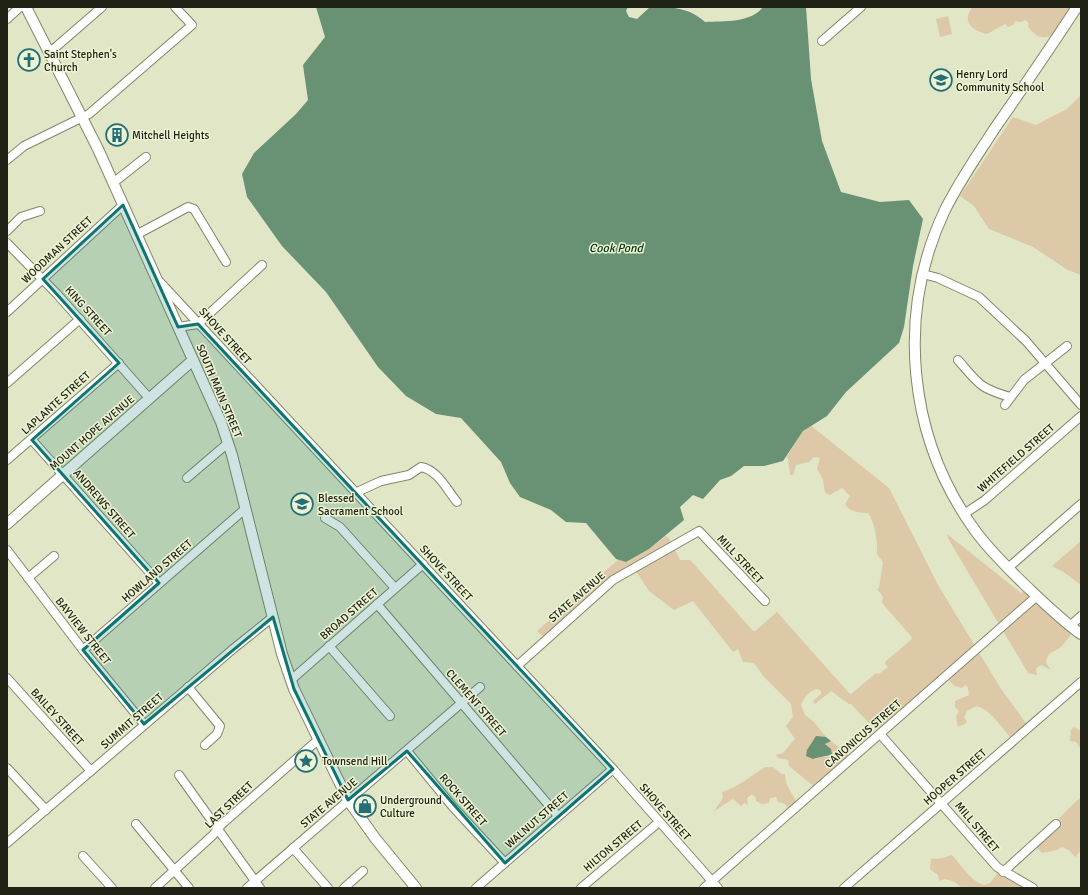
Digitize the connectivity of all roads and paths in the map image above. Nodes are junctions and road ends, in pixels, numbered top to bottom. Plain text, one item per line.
1 (20, 7) edge
2 (26, 7) edge
3 (102, 7) edge
4 (176, 7) edge
5 (861, 7) edge
6 (1077, 7) edge
7 (7, 19) edge
8 (822, 41) dead end
9 (49, 53) junction
10 (83, 118) junction
11 (146, 157) dead end
12 (7, 160) edge
13 (113, 183) junction
14 (123, 205) junction
15 (40, 210) dead end
16 (7, 231) edge
17 (136, 235) junction
18 (7, 243) edge
19 (226, 262) dead end
20 (262, 265) dead end
21 (923, 274) junction
22 (155, 276) junction
23 (43, 279) junction
24 (7, 312) edge
25 (80, 319) junction
26 (196, 322) junction
27 (178, 327) junction
28 (1067, 346) dead end
29 (193, 360) junction
30 (958, 360) dead end
31 (119, 362) junction
32 (1045, 363) junction
33 (7, 383) edge
34 (1010, 397) junction
35 (149, 398) junction
36 (1005, 405) dead end
37 (1081, 405) edge
38 (1081, 416) edge
39 (32, 440) junction
40 (228, 443) junction
41 (7, 460) edge
42 (63, 474) junction
43 (187, 478) dead end
44 (356, 493) junction
45 (457, 502) dead end
46 (1081, 504) edge
47 (245, 509) junction
48 (964, 514) junction
49 (325, 518) dead end
50 (7, 524) edge
51 (699, 531) joint
52 (7, 550) edge
53 (54, 556) dead end
54 (423, 564) junction
55 (1008, 568) junction
56 (28, 578) junction
57 (159, 583) junction
58 (395, 588) junction
59 (1033, 592) junction
60 (765, 602) dead end
61 (377, 604) junction
62 (1081, 616) edge
63 (272, 617) junction
64 (1070, 626) junction
65 (1081, 634) edge
66 (329, 646) junction
67 (83, 650) junction
68 (517, 666) junction
69 (7, 678) edge
70 (291, 680) junction
71 (1081, 682) edge
72 (188, 687) junction
73 (480, 687) dead end
74 (461, 704) junction
75 (390, 716) dead end
76 (144, 724) junction
77 (880, 734) junction
78 (319, 739) junction
79 (205, 745) dead end
80 (407, 751) junction
81 (7, 768) edge
82 (612, 769) junction
83 (91, 771) junction
84 (179, 775) dead end
85 (348, 800) junction
86 (942, 802) junction
87 (46, 810) junction
88 (558, 816) junction
89 (659, 822) junction
90 (136, 824) dead end
91 (1056, 824) dead end
92 (218, 829) junction
93 (7, 843) edge
94 (293, 848) junction
95 (83, 856) dead end
96 (505, 863) junction
97 (175, 870) junction
98 (363, 872) dead end
99 (1003, 872) junction
100 (712, 881) junction
101 (257, 884) edge
102 (112, 888) edge
103 (155, 888) edge
104 (189, 888) edge
105 (247, 888) edge
106 (328, 888) edge
107 (344, 888) edge
108 (416, 888) edge
109 (476, 888) edge
110 (581, 888) edge
111 (704, 888) edge
112 (718, 888) edge
113 (844, 888) edge
114 (1033, 888) edge

1 - 7 street
2 - 9 main road, SOUTH MAIN STREET
3 - 9 street
4 - 10 street
5 - 8 street
6 - 21 main road
9 - 10 main road, SOUTH MAIN STREET
10 - 12 street
10 - 13 main road, SOUTH MAIN STREET
11 - 13 street
13 - 14 main road, SOUTH MAIN STREET
14 - 17 main road, SOUTH MAIN STREET
14 - 23 street, WOODMAN STREET
15 - 16 street
17 - 19 street
17 - 22 main road, SOUTH MAIN STREET
18 - 23 street, KING STREET
20 - 26 street
21 - 32 street
21 - 48 main road
22 - 26 street, SHOVE STREET
22 - 27 main road, SOUTH MAIN STREET
23 - 24 street, WOODMAN STREET
23 - 25 street, KING STREET
25 - 31 street, KING STREET
25 - 33 street
26 - 27 street
26 - 44 street, SHOVE STREET
27 - 29 main road, SOUTH MAIN STREET
28 - 32 street
29 - 35 main road, MOUNT HOPE AVENUE
29 - 40 main road, SOUTH MAIN STREET
30 - 34 street
31 - 35 street, KING STREET
31 - 39 street, LAPLANTE STREET
32 - 34 street
32 - 37 street
34 - 36 street
35 - 42 main road, MOUNT HOPE AVENUE
38 - 48 street, WHITEFIELD STREET
39 - 41 street, LAPLANTE STREET
39 - 42 street, ANDREWS STREET
40 - 43 street
40 - 47 main road, SOUTH MAIN STREET
42 - 50 main road, MOUNT HOPE AVENUE
42 - 57 street, ANDREWS STREET
44 - 45 street
44 - 54 street, SHOVE STREET
46 - 55 street
47 - 57 street, HOWLAND STREET
47 - 63 main road, SOUTH MAIN STREET
48 - 55 main road
49 - 58 street
51 - 60 street, MILL STREET
51 - 68 street, STATE AVENUE
52 - 56 street, BAYVIEW STREET
53 - 56 street
54 - 58 street, BROAD STREET
54 - 68 street, SHOVE STREET
55 - 59 main road
56 - 67 street, BAYVIEW STREET
57 - 67 street, HOWLAND STREET
58 - 61 street, BROAD STREET
59 - 64 main road
59 - 77 street, CANONICUS STREET
61 - 66 street, BROAD STREET
61 - 74 street, CLEMENT STREET
62 - 64 street
63 - 70 main road, SOUTH MAIN STREET
63 - 72 street, SUMMIT STREET
64 - 65 main road
66 - 70 street, BROAD STREET
66 - 75 street
67 - 76 street, BAYVIEW STREET
68 - 82 street, SHOVE STREET
69 - 83 street, BAILEY STREET
70 - 78 main road, SOUTH MAIN STREET
71 - 86 street, HOOPER STREET
72 - 76 street, SUMMIT STREET
72 - 79 street
73 - 74 street, STATE AVENUE
74 - 80 street, STATE AVENUE
74 - 88 street, CLEMENT STREET
76 - 83 street, SUMMIT STREET
77 - 86 street, MILL STREET
77 - 100 street, CANONICUS STREET
78 - 85 main road, SOUTH MAIN STREET
78 - 92 street, LAST STREET
80 - 85 street, STATE AVENUE
80 - 96 street, ROCK STREET
81 - 87 street
82 - 88 street, WALNUT STREET
82 - 89 street, SHOVE STREET
83 - 87 street, SUMMIT STREET
84 - 92 street
85 - 94 street, STATE AVENUE
85 - 108 main road, SOUTH MAIN STREET
86 - 99 street, MILL STREET
86 - 113 street, HOOPER STREET
87 - 93 street, SUMMIT STREET
88 - 96 street, WALNUT STREET
89 - 100 street, SHOVE STREET
89 - 110 street, HILTON STREET
90 - 97 street
91 - 99 street
92 - 97 street, LAST STREET
92 - 101 street
94 - 101 street, STATE AVENUE
94 - 106 street
95 - 102 street
96 - 109 street, WALNUT STREET
97 - 103 street, LAST STREET
97 - 104 street
98 - 107 street
99 - 114 street, MILL STREET
100 - 111 street, CANONICUS STREET
100 - 112 street, SHOVE STREET
101 - 105 street, STATE AVENUE

